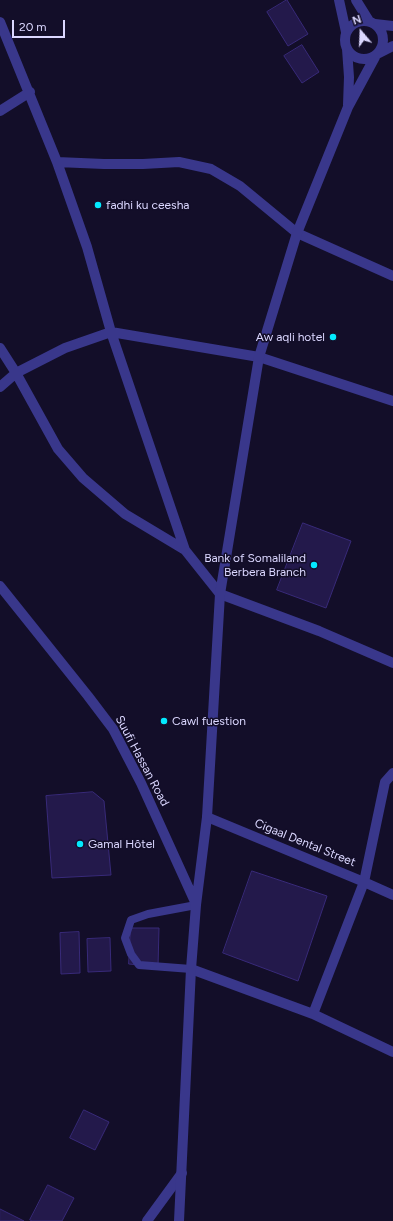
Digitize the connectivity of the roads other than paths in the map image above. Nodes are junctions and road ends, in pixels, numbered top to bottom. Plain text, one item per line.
1 (339, 0) edge
2 (356, 0) edge
3 (0, 22) edge
4 (372, 23) junction
5 (393, 26) edge
6 (346, 32) junction
7 (393, 46) edge
8 (347, 49) junction
9 (377, 55) junction
10 (30, 92) junction
11 (348, 107) junction
12 (0, 111) edge
13 (57, 162) junction
14 (297, 233) junction
15 (393, 276) edge
16 (111, 332) junction
17 (0, 348) edge
18 (259, 357) junction
19 (16, 373) junction
20 (0, 387) edge
21 (393, 402) edge
22 (185, 550) junction
23 (0, 586) edge
24 (220, 594) junction
25 (393, 663) edge
26 (393, 773) edge
27 (207, 817) junction
28 (364, 882) junction
29 (393, 895) edge
30 (196, 905) junction
31 (191, 969) junction
32 (313, 1014) junction
33 (393, 1052) edge
34 (182, 1173) junction
35 (147, 1221) edge
36 (179, 1221) edge

1 - 6 street
2 - 4 street
3 - 10 street
4 - 5 street
4 - 6 street
4 - 9 street
6 - 8 street
7 - 9 street
8 - 9 street
8 - 11 street
9 - 11 street
10 - 12 street
10 - 13 street
11 - 14 street
13 - 14 street
13 - 16 street
14 - 15 street
14 - 18 street
16 - 18 street
16 - 19 street
16 - 22 street
17 - 19 street
18 - 21 street
18 - 24 street
19 - 20 street
19 - 22 street
22 - 24 street
23 - 30 street, Suufi Hassan Road
24 - 25 street
24 - 27 street
26 - 28 street
27 - 28 street, Cigaal Dental Street
27 - 30 street
28 - 29 street, Cigaal Dental Street
28 - 32 street
30 - 31 street
30 - 31 lane
31 - 32 street
31 - 34 street
32 - 33 street
34 - 35 street
34 - 36 street

